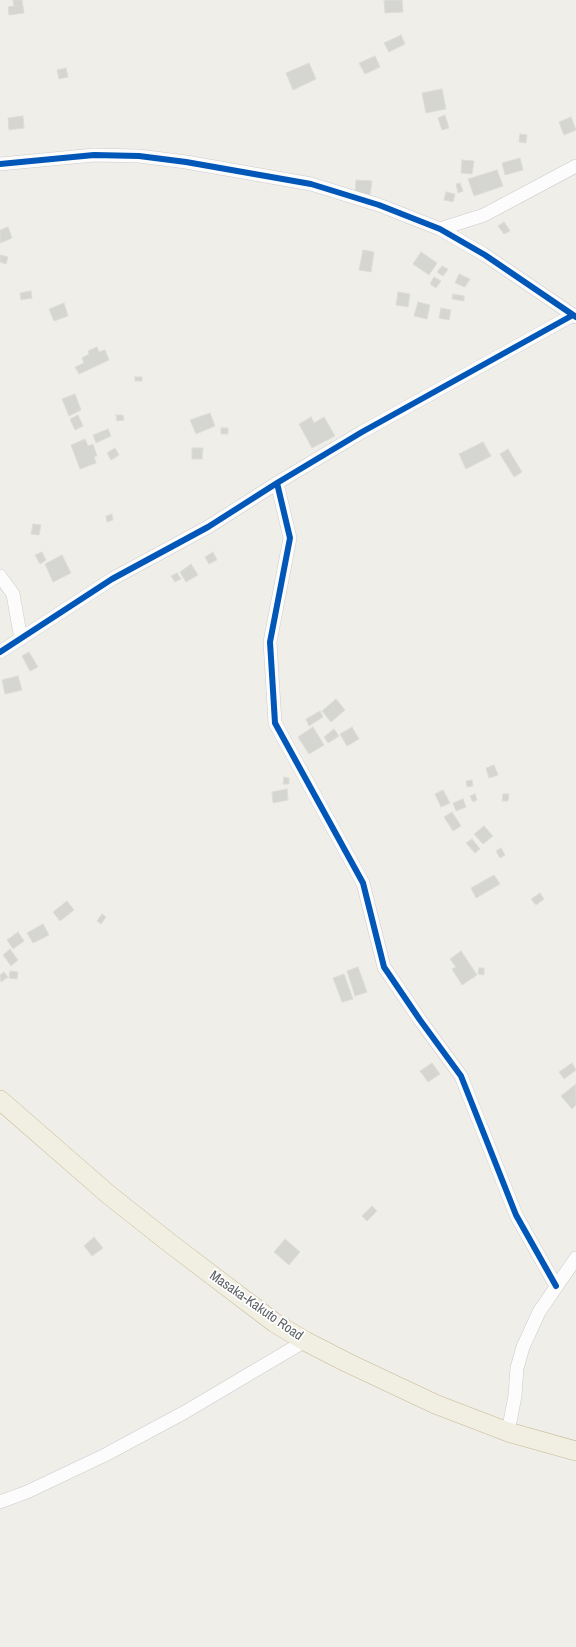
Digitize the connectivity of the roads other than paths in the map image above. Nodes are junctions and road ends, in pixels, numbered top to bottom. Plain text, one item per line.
1 (0, 164) edge
2 (576, 166) edge
3 (440, 229) junction
4 (574, 316) edge
5 (277, 483) junction
6 (0, 576) edge
7 (21, 639) junction
8 (0, 652) edge
9 (0, 1100) edge
10 (576, 1258) edge
11 (556, 1286) junction
12 (305, 1341) junction
13 (508, 1432) junction
14 (576, 1451) edge
15 (0, 1502) edge

1 - 3 street
2 - 3 street
3 - 4 street
4 - 5 street
5 - 7 street
5 - 11 street
6 - 7 street
7 - 8 street
9 - 12 highway, Masaka-Kakuto Road
10 - 11 street
11 - 13 street
12 - 13 highway, Masaka-Kakuto Road
12 - 15 street
13 - 14 highway, Masaka-Kakuto Road

